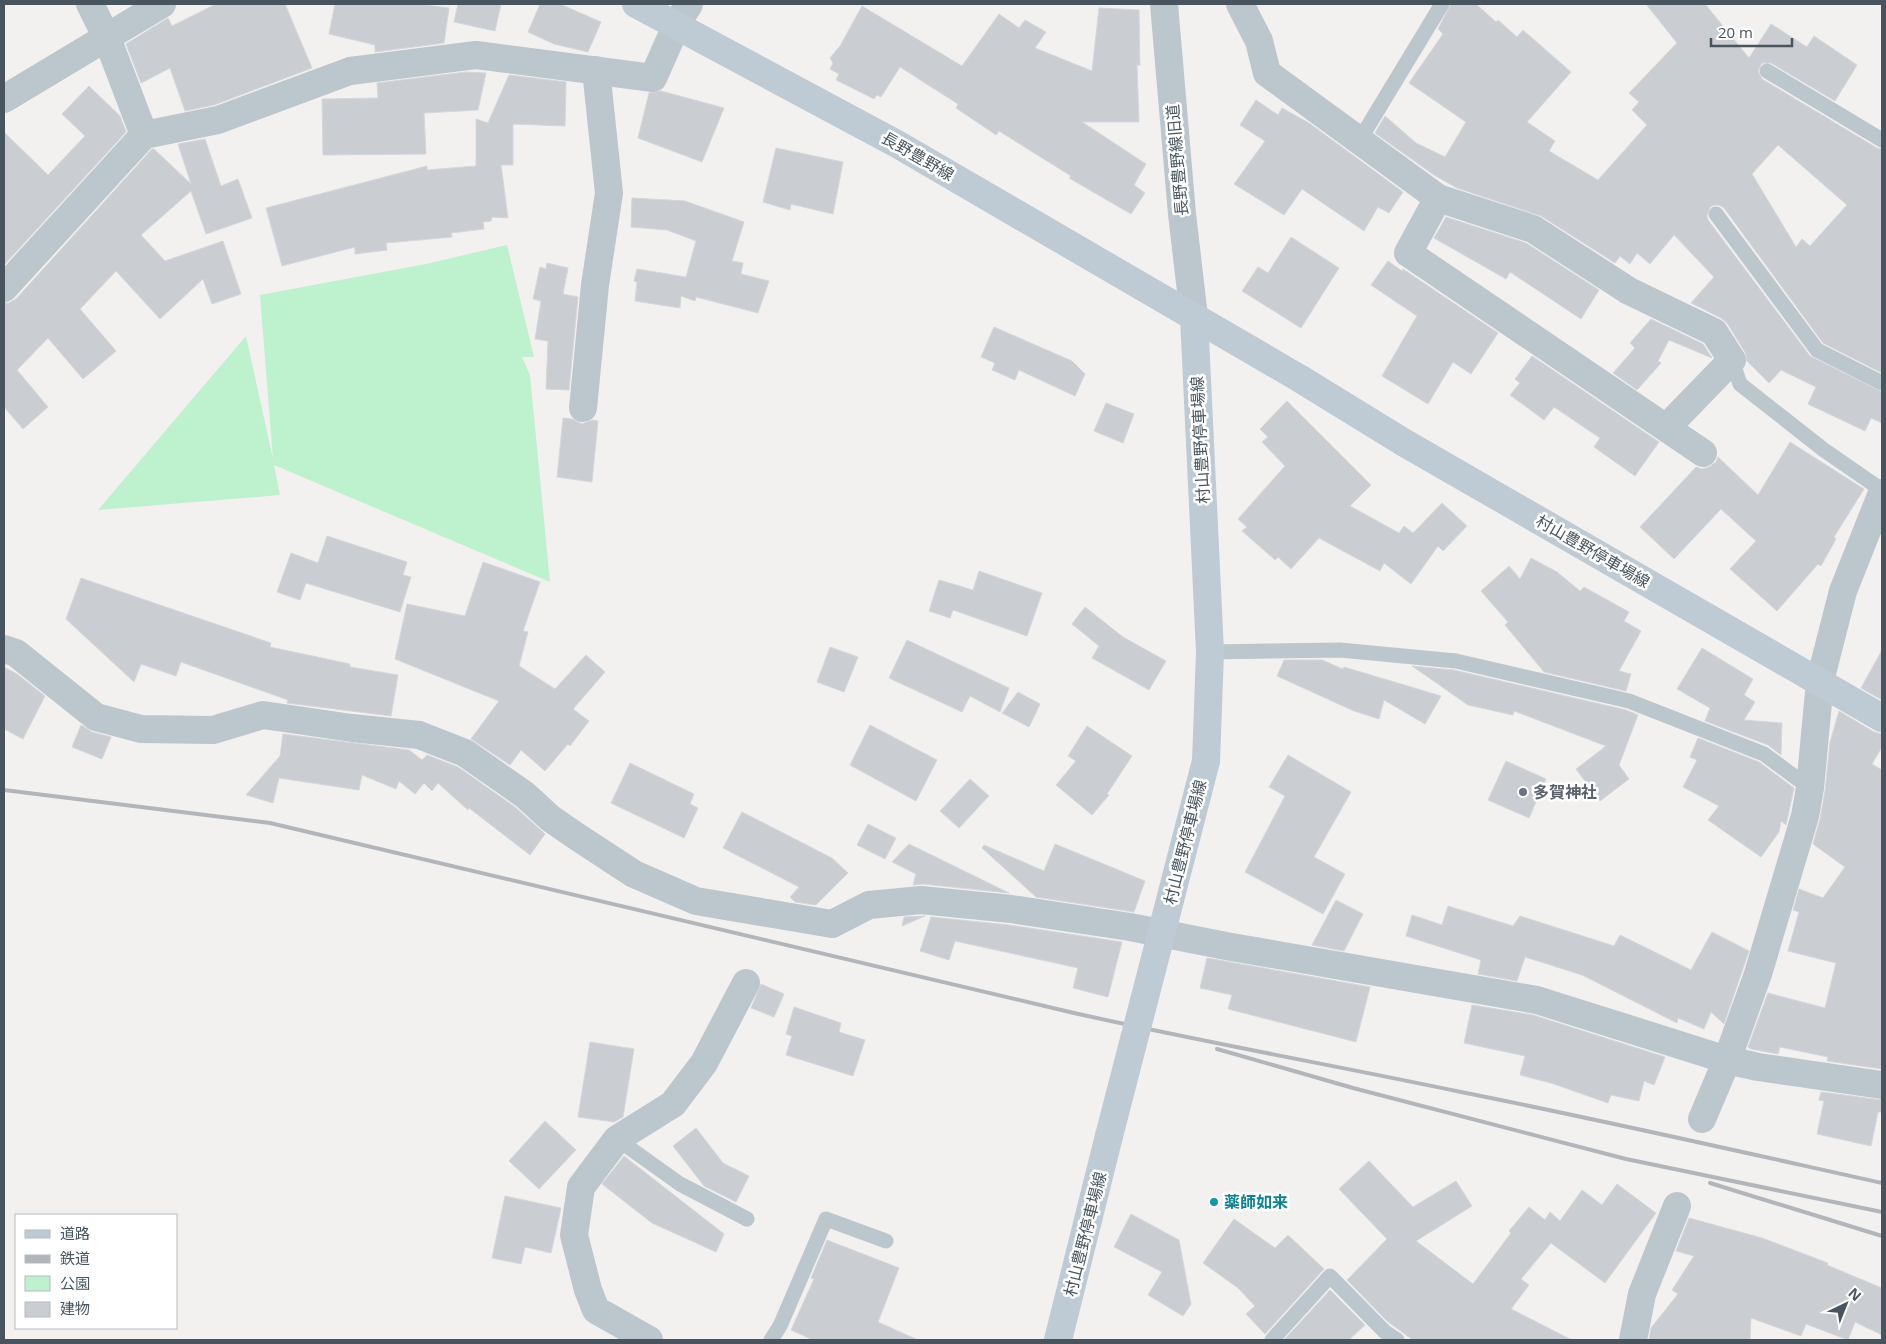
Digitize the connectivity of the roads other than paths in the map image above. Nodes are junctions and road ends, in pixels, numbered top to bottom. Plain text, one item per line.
1 (90, 4) edge
2 (162, 4) edge
3 (636, 4) edge
4 (1164, 4) edge
5 (1240, 4) edge
6 (1442, 4) edge
7 (683, 14) edge
8 (107, 38) junction
9 (596, 70) junction
10 (1767, 71) dead end
11 (4, 99) edge
12 (144, 135) junction
13 (1882, 140) edge
14 (1359, 141) junction
15 (1438, 198) junction
16 (1716, 214) dead end
17 (4, 288) edge
18 (1194, 316) junction
19 (1732, 360) junction
20 (1882, 383) edge
21 (583, 408) dead end
22 (1666, 428) junction
23 (1703, 453) dead end
24 (1882, 491) edge
25 (4, 649) edge
26 (1210, 652) junction
27 (1820, 681) junction
28 (1882, 718) edge
29 (1810, 788) junction
30 (746, 983) dead end
31 (1727, 1060) junction
32 (1882, 1085) edge
33 (1702, 1119) dead end
34 (617, 1139) junction
35 (1677, 1206) dead end
36 (747, 1220) dead end
37 (886, 1241) dead end
38 (649, 1340) edge
39 (771, 1340) edge
40 (1058, 1340) edge
41 (1272, 1340) edge
42 (1397, 1340) edge
43 (1634, 1340) edge

1 - 8 street
2 - 8 street
3 - 7 main road, 長野豊野線
4 - 18 street, 長野豊野線旧道
5 - 14 street
6 - 14 lane
7 - 9 street
7 - 18 main road, 長野豊野線
8 - 11 street
8 - 12 street
9 - 12 street
9 - 21 street
10 - 13 lane
12 - 17 street
14 - 15 street
15 - 19 street
15 - 22 street
16 - 20 lane
18 - 26 main road, 村山豊野停車場線
18 - 27 main road, 村山豊野停車場線
19 - 22 street
19 - 24 lane
22 - 23 street
24 - 27 street
25 - 31 street
26 - 29 lane
26 - 40 main road, 村山豊野停車場線, bridge
27 - 28 main road, 村山豊野停車場線
27 - 29 street
29 - 31 street
30 - 34 street
31 - 32 street
31 - 33 street
34 - 36 lane
34 - 38 street
35 - 43 street
37 - 39 lane
41 - 42 lane

